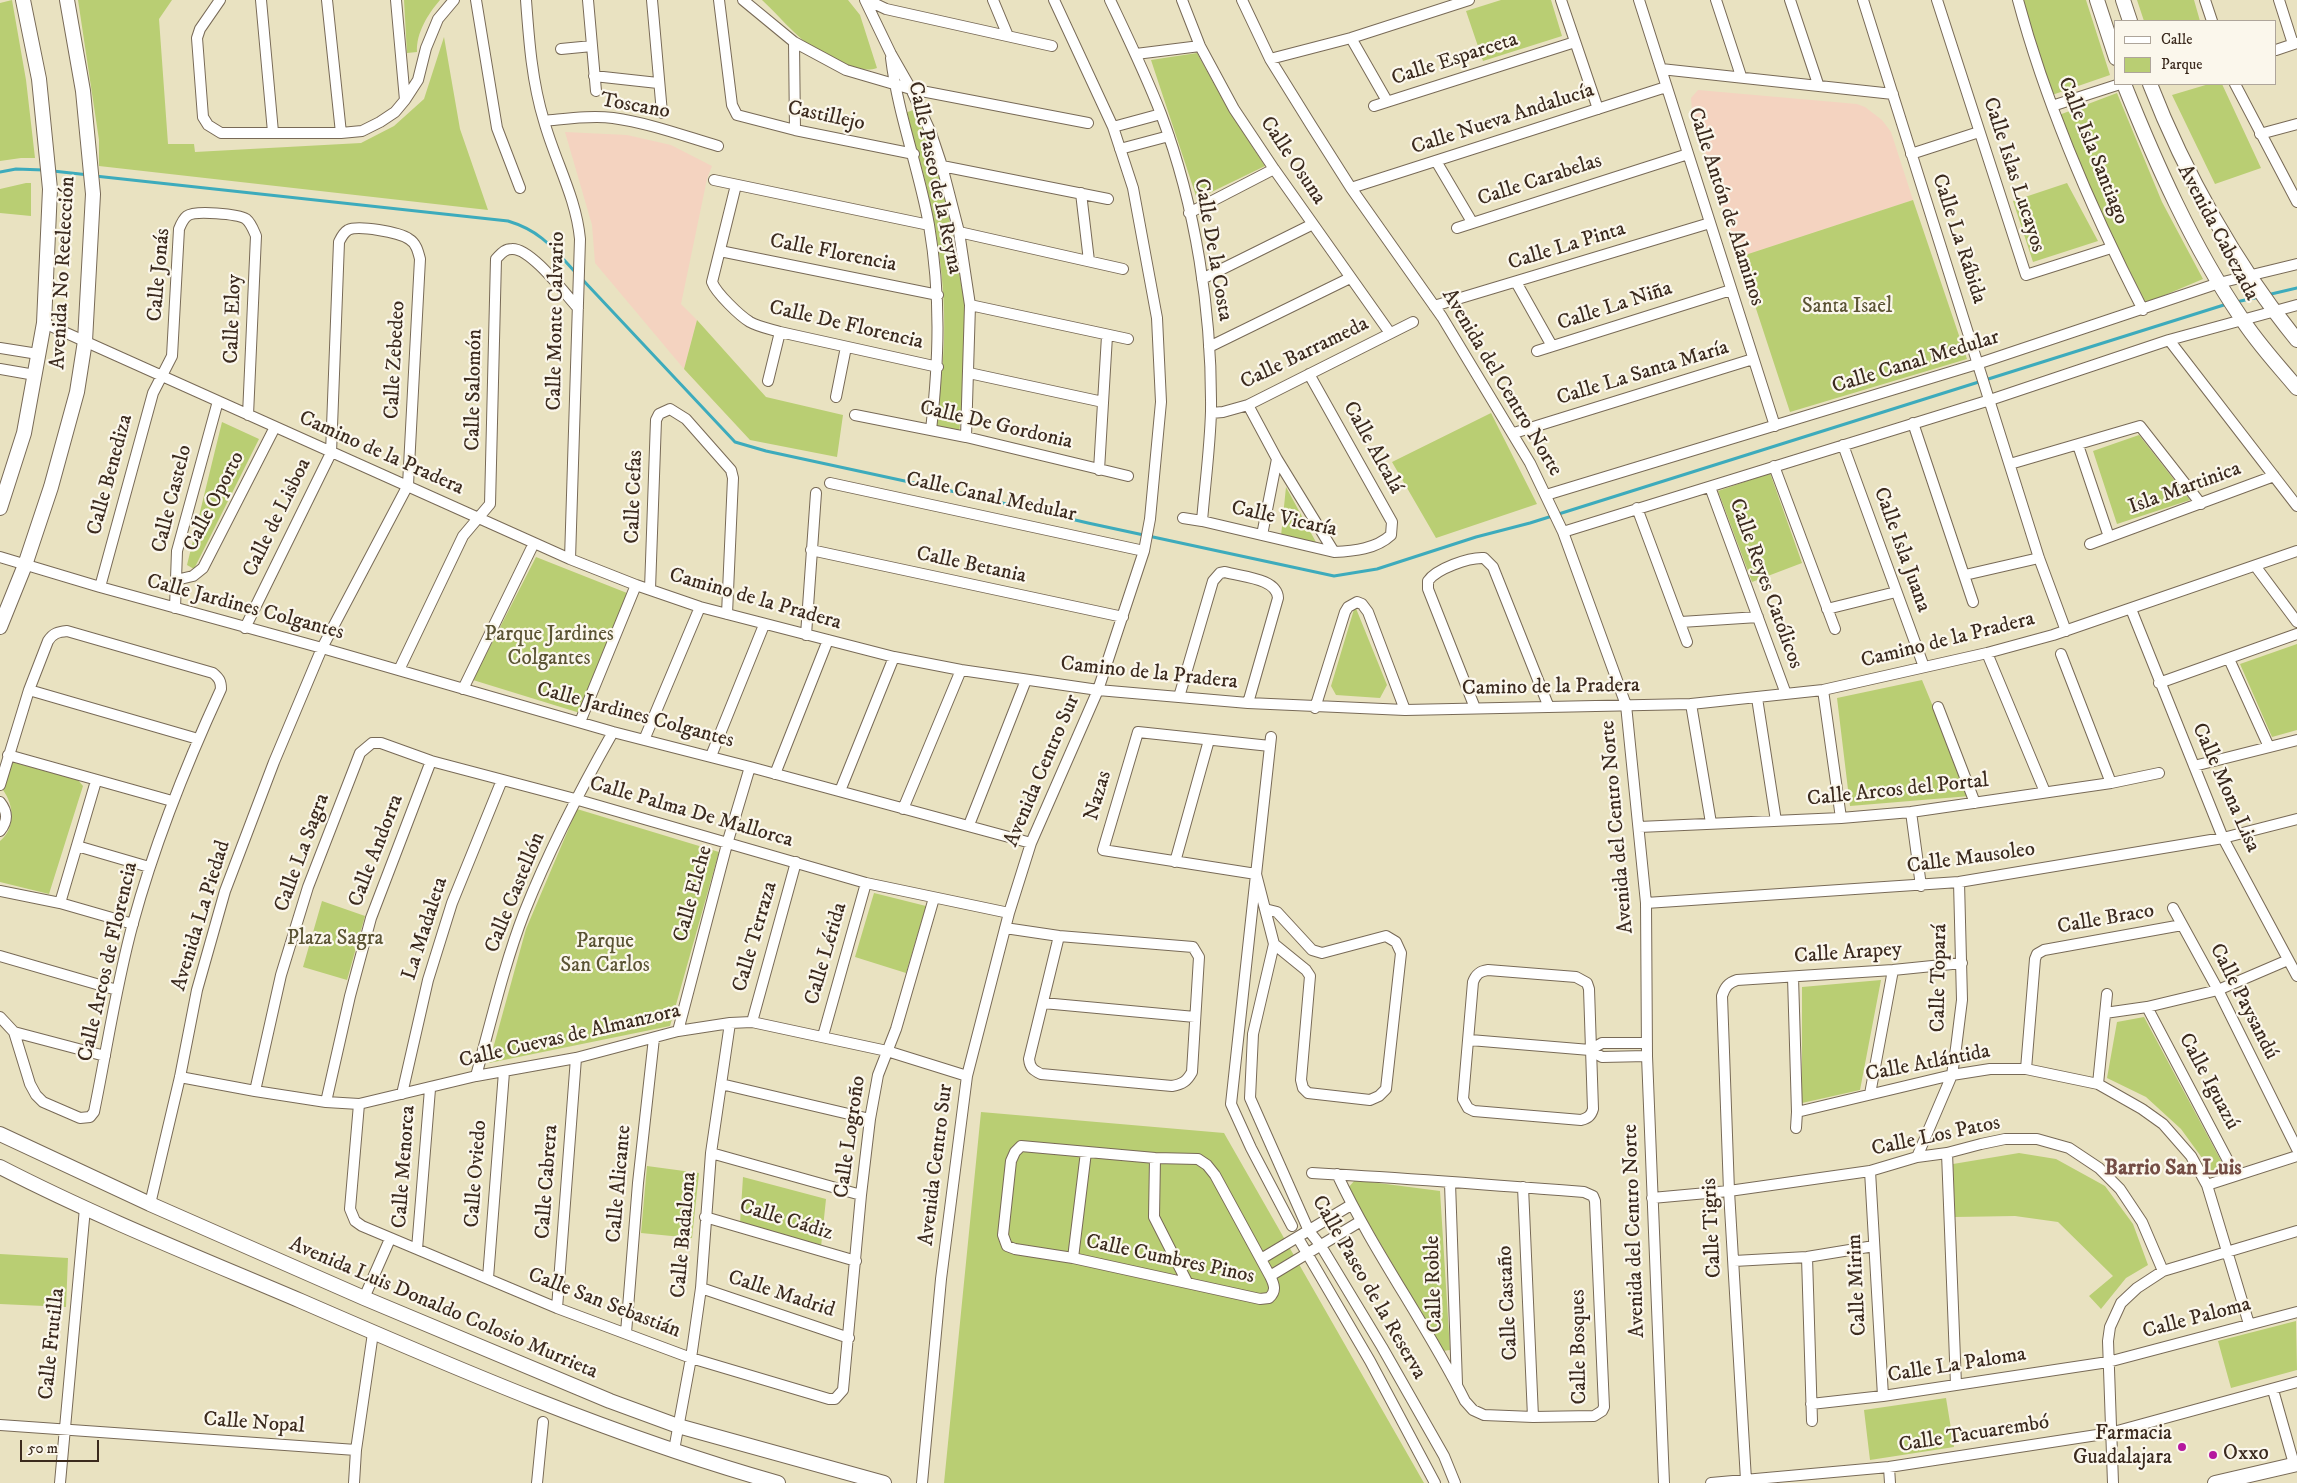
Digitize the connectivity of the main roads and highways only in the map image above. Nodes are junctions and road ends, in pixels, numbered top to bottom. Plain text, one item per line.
1 (23, 0) edge
2 (67, 0) edge
3 (2097, 0) edge
4 (2123, 0) edge
5 (2130, 20) edge
6 (2114, 52) edge
7 (2124, 85) edge
8 (2153, 85) edge
9 (2297, 340) edge
10 (2297, 388) edge
11 (0, 508) edge
12 (0, 627) edge
13 (0, 1134) edge
14 (0, 1167) edge
15 (2295, 1464) edge
16 (778, 1483) edge
17 (884, 1483) edge
18 (2215, 1483) edge

1 - 11 main road, Avenida No Reelección
2 - 12 main road, Avenida No Reelección
3 - 6 main road
4 - 5 main road
7 - 10 main road, Avenida Cabezada
8 - 9 main road, Avenida Cabezada
13 - 17 main road, Avenida Luis Donaldo Colosio Murrieta
14 - 16 main road
15 - 18 main road

